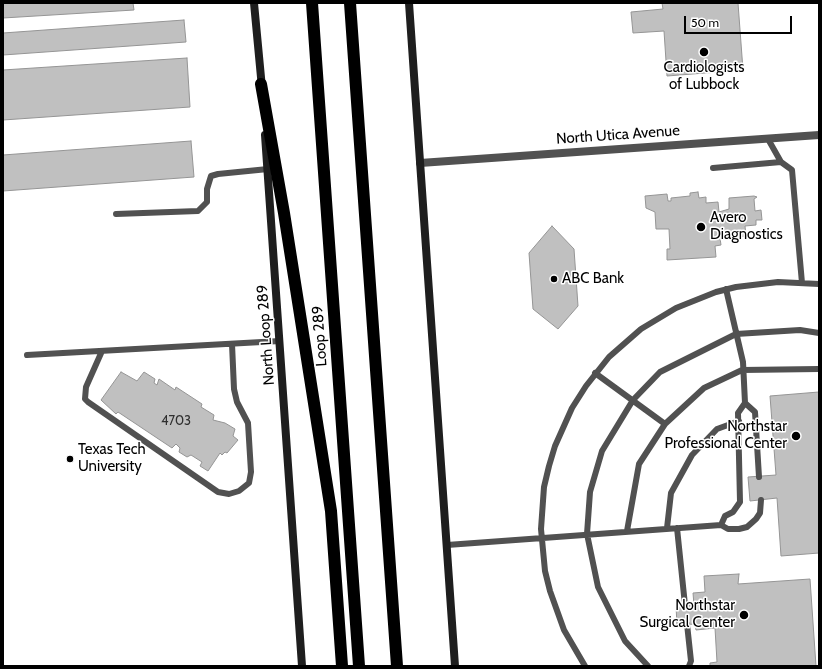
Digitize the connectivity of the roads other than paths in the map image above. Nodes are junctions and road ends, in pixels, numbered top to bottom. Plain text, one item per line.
1 (254, 3) edge
2 (312, 3) edge
3 (350, 3) edge
4 (409, 3) edge
5 (261, 84) junction
6 (819, 135) edge
7 (768, 139) junction
8 (781, 162) junction
9 (420, 163) junction
10 (713, 168) dead end
11 (268, 169) junction
12 (116, 214) dead end
13 (802, 283) junction
14 (819, 284) edge
15 (726, 289) junction
16 (819, 332) edge
17 (736, 334) junction
18 (280, 341) junction
19 (232, 344) junction
20 (102, 351) junction
21 (27, 356) dead end
22 (819, 369) edge
23 (742, 370) junction
24 (595, 373) junction
25 (633, 400) junction
26 (745, 403) junction
27 (739, 421) junction
28 (665, 424) junction
29 (759, 476) dead end
30 (761, 500) dead end
31 (721, 525) junction
32 (667, 528) junction
33 (677, 528) junction
34 (627, 531) junction
35 (587, 534) junction
36 (542, 538) junction
37 (447, 545) junction
38 (686, 606) dead end
39 (688, 624) dead end
40 (302, 666) edge
41 (342, 666) edge
42 (359, 666) edge
43 (397, 666) edge
44 (455, 666) edge
45 (585, 666) edge
46 (648, 666) edge
47 (689, 666) edge

1 - 5 main road, North Loop 289
2 - 42 highway, Loop 289
3 - 43 highway
4 - 9 main road
5 - 11 main road, North Loop 289
5 - 41 highway
6 - 7 street, North Utica Avenue
7 - 8 lane
7 - 9 street, North Utica Avenue
8 - 10 lane
8 - 13 lane
9 - 37 main road
11 - 12 lane
11 - 18 main road, North Loop 289
13 - 14 lane
13 - 15 lane
15 - 17 lane
15 - 24 lane
16 - 17 lane
17 - 23 lane
17 - 25 lane
18 - 19 lane
18 - 40 main road, North Loop 289
19 - 20 lane
19 - 20 lane
20 - 21 lane
22 - 23 lane
23 - 26 lane
23 - 28 lane
24 - 25 lane
24 - 36 lane
25 - 28 lane
25 - 35 lane
26 - 27 lane
26 - 29 lane
27 - 31 lane
27 - 32 lane
28 - 34 lane
30 - 31 lane
31 - 33 lane
32 - 33 lane
32 - 34 lane
33 - 38 lane
34 - 35 lane
35 - 36 lane
35 - 46 lane
36 - 37 lane
36 - 45 lane
37 - 44 main road
39 - 47 lane

